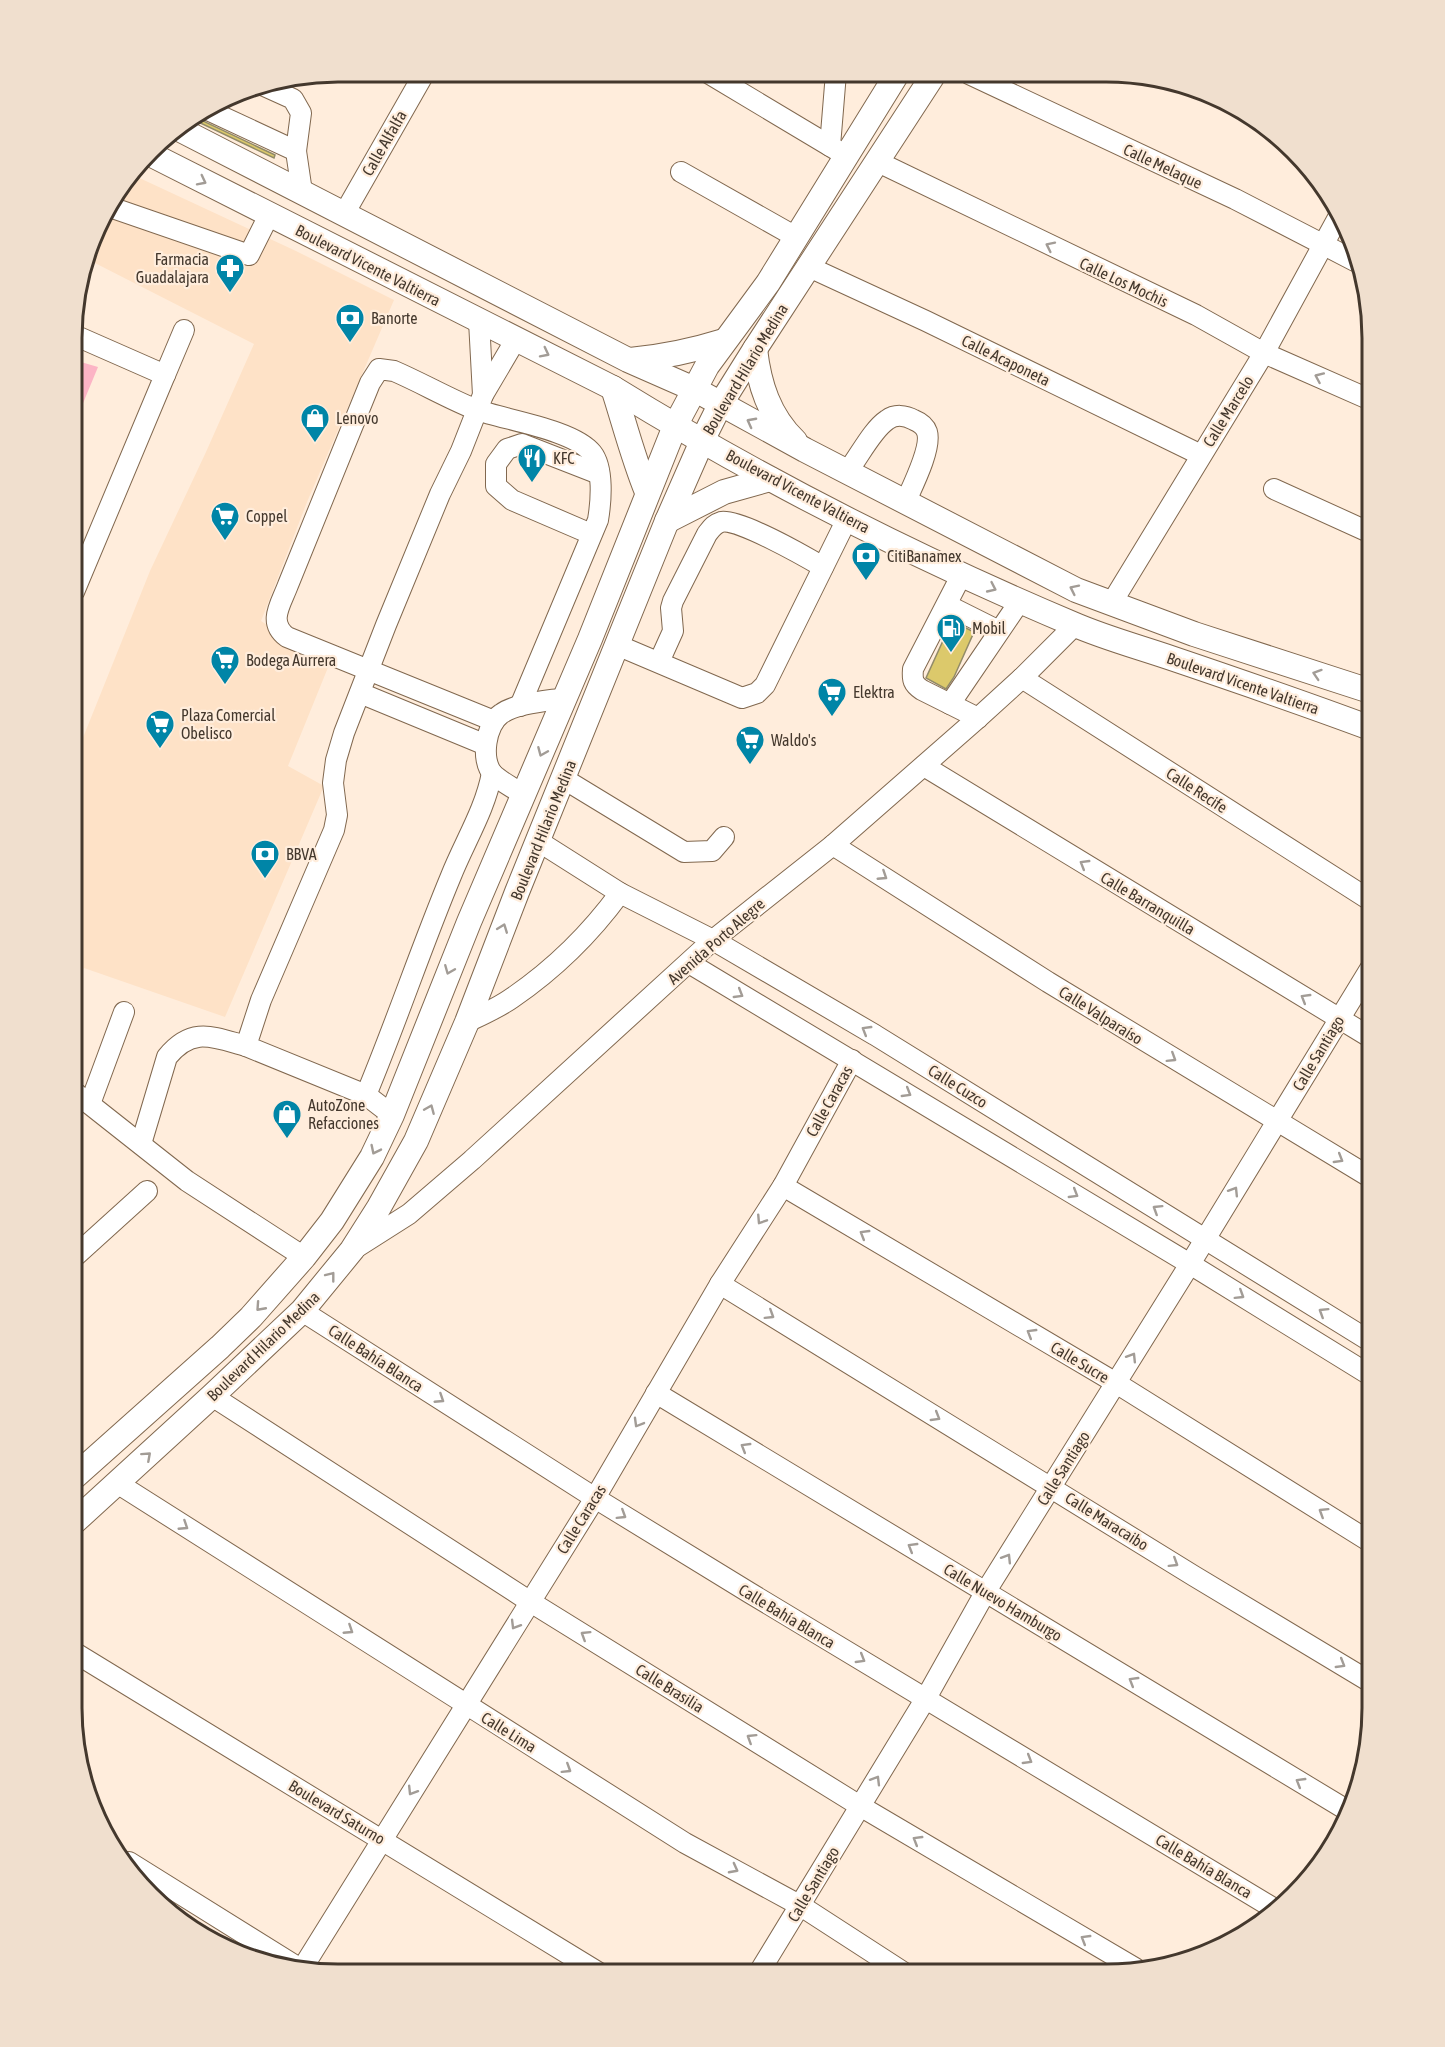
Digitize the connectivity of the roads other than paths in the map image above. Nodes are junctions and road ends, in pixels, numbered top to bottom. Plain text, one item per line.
1 (419, 82) edge
2 (723, 82) edge
3 (836, 82) edge
4 (891, 82) edge
5 (929, 82) edge
6 (986, 82) edge
7 (274, 90) edge
8 (216, 114) edge
9 (186, 133) edge
10 (838, 150) junction
11 (296, 151) junction
12 (157, 157) edge
13 (876, 161) junction
14 (681, 172) dead end
15 (302, 192) junction
16 (117, 210) edge
17 (344, 214) junction
18 (269, 215) junction
19 (1335, 224) edge
20 (796, 237) junction
21 (1324, 246) junction
22 (1350, 258) edge
23 (810, 267) junction
24 (479, 321) junction
25 (184, 330) dead end
26 (82, 339) edge
27 (516, 339) junction
28 (724, 341) junction
29 (755, 349) junction
30 (1264, 353) junction
31 (627, 360) junction
32 (165, 375) junction
33 (613, 388) junction
34 (694, 389) junction
35 (1363, 397) edge
36 (480, 402) junction
37 (720, 405) junction
38 (675, 426) junction
39 (703, 440) junction
40 (804, 450) junction
41 (1201, 455) junction
42 (847, 472) junction
43 (599, 474) junction
44 (770, 479) junction
45 (1274, 489) dead end
46 (647, 492) junction
47 (905, 503) junction
48 (847, 519) junction
49 (667, 521) junction
50 (1363, 529) edge
51 (591, 534) junction
52 (82, 557) edge
53 (824, 567) junction
54 (962, 574) junction
55 (1020, 601) junction
56 (1111, 604) junction
57 (946, 605) junction
58 (1075, 625) junction
59 (999, 631) junction
60 (617, 645) junction
61 (659, 662) junction
62 (369, 672) junction
63 (1022, 678) junction
64 (1363, 689) edge
65 (360, 693) junction
66 (565, 698) junction
67 (950, 704) junction
68 (520, 706) junction
69 (978, 718) junction
70 (494, 721) junction
71 (1363, 726) edge
72 (486, 745) junction
73 (924, 766) junction
74 (492, 773) junction
75 (564, 779) junction
76 (524, 795) junction
77 (724, 837) dead end
78 (538, 841) junction
79 (833, 845) junction
80 (620, 893) junction
81 (1363, 896) edge
82 (713, 940) junction
83 (689, 963) junction
84 (1363, 979) edge
85 (124, 1012) dead end
86 (1338, 1019) junction
87 (467, 1022) junction
88 (1363, 1033) edge
89 (246, 1046) junction
90 (852, 1060) junction
91 (366, 1095) junction
92 (82, 1098) edge
93 (90, 1104) junction
94 (392, 1115) junction
95 (1276, 1122) junction
96 (141, 1144) junction
97 (1363, 1173) edge
98 (783, 1186) junction
99 (147, 1191) dead end
100 (1205, 1238) junction
101 (82, 1250) edge
102 (352, 1250) junction
103 (304, 1257) junction
104 (1190, 1264) junction
105 (720, 1284) junction
106 (302, 1311) junction
107 (1363, 1337) edge
108 (1363, 1371) edge
109 (1116, 1383) junction
110 (656, 1393) junction
111 (212, 1396) junction
112 (82, 1470) edge
113 (117, 1483) junction
114 (1052, 1486) junction
115 (595, 1498) junction
116 (82, 1515) edge
117 (1363, 1537) edge
118 (986, 1591) junction
119 (530, 1601) junction
120 (82, 1657) edge
121 (1363, 1678) edge
122 (926, 1698) junction
123 (466, 1705) junction
124 (860, 1806) junction
125 (1342, 1807) edge
126 (382, 1839) junction
127 (138, 1868) edge
128 (801, 1906) junction
129 (1269, 1906) edge
130 (283, 1959) edge
131 (308, 1962) edge
132 (1127, 1963) edge
133 (584, 1964) edge
134 (764, 1964) edge
135 (891, 1964) edge

1 - 17 street, Calle Alfalfa
2 - 10 street
3 - 10 street
4 - 10 main road, Boulevard Hilario Medina
5 - 13 main road, Boulevard Hilario Medina
6 - 21 street, Calle Melaque
7 - 11 street
8 - 11 street
9 - 15 main road, Boulevard Vicente Valtierra
10 - 20 main road, Boulevard Hilario Medina
11 - 15 street
12 -> 18 main road, Boulevard Vicente Valtierra
13 - 23 main road, Boulevard Hilario Medina
30 -> 13 street, Calle Los Mochis
14 - 20 street
15 - 17 main road, Boulevard Vicente Valtierra
16 - 18 street
17 - 31 main road, Boulevard Vicente Valtierra
18 - 24 main road, Boulevard Vicente Valtierra
19 - 21 street, Calle Marcelo
20 - 28 main road, Boulevard Hilario Medina
21 - 22 street, Calle Melaque
21 - 30 street, Calle Marcelo
23 - 29 main road, Boulevard Hilario Medina
23 - 41 street, Calle Acaponeta
24 - 27 main road, Boulevard Vicente Valtierra
24 - 36 street
25 - 32 street
26 - 32 street
27 -> 33 main road, Boulevard Vicente Valtierra
27 - 36 street
28 - 31 main road
28 - 34 main road, Boulevard Hilario Medina
29 - 37 main road, Boulevard Hilario Medina
29 - 40 main road
35 -> 30 street, Calle Los Mochis
30 - 41 street, Calle Marcelo
31 - 34 main road, Boulevard Vicente Valtierra
32 - 52 street
33 - 38 main road, Boulevard Vicente Valtierra
33 - 46 main road
34 - 37 main road, Boulevard Vicente Valtierra
34 - 38 main road, Boulevard Hilario Medina
36 - 43 street
36 - 62 street
36 - 62 street
37 - 39 main road, Boulevard Hilario Medina
40 -> 37 main road, Boulevard Vicente Valtierra
38 - 39 main road, Boulevard Vicente Valtierra
38 - 46 main road, Boulevard Hilario Medina
39 - 44 main road, Boulevard Vicente Valtierra
39 - 49 main road, Boulevard Hilario Medina
40 - 42 main road, Boulevard Vicente Valtierra
41 - 56 street, Calle Marcelo
42 - 47 main road, Boulevard Vicente Valtierra
42 - 47 street
43 - 51 street
43 - 51 street
44 - 48 main road, Boulevard Vicente Valtierra
44 - 49 main road
45 - 50 street
46 - 66 main road, Boulevard Hilario Medina
56 -> 47 main road, Boulevard Vicente Valtierra
48 - 53 street
48 - 54 main road, Boulevard Vicente Valtierra
49 - 60 main road, Boulevard Hilario Medina
51 - 68 street
53 - 61 street
53 - 61 street
54 -> 55 main road, Boulevard Vicente Valtierra
54 - 57 street
55 - 58 main road, Boulevard Vicente Valtierra
55 - 59 street
64 -> 56 main road, Boulevard Vicente Valtierra
57 - 59 street
57 - 67 street
58 - 63 street, Avenida Porto Alegre
58 - 71 main road, Boulevard Vicente Valtierra
59 - 67 street
60 - 61 street
60 - 75 main road, Boulevard Hilario Medina
62 - 65 street
62 - 70 street
63 - 69 street, Avenida Porto Alegre
63 - 81 street, Calle Recife
65 - 72 street
65 - 89 street
66 - 68 street
66 -> 76 main road, Boulevard Hilario Medina
67 - 69 street
68 - 70 street
69 - 73 street, Avenida Porto Alegre
70 - 72 street
72 - 74 street
73 - 79 street, Avenida Porto Alegre
86 -> 73 street, Calle Barranquilla
74 - 76 street
74 - 91 street
75 - 77 street
75 - 78 main road, Boulevard Hilario Medina
76 -> 94 main road, Boulevard Hilario Medina
78 - 80 street, Calle Cuzco
87 -> 78 main road, Boulevard Hilario Medina
79 - 82 street, Avenida Porto Alegre
79 -> 95 street, Calle Valparaíso
80 - 82 street, Calle Cuzco
80 - 87 street
82 - 83 street, Avenida Porto Alegre
100 -> 82 street, Calle Cuzco
83 -> 90 street, Calle Cuzco
83 - 102 street, Avenida Porto Alegre
84 - 86 street, Calle Santiago
85 - 93 street
86 - 88 street, Calle Barranquilla
86 - 95 street, Calle Santiago
102 -> 87 main road, Boulevard Hilario Medina
89 - 91 street
89 - 96 street
90 - 98 street, Calle Caracas
90 -> 104 street, Calle Cuzco
91 - 94 street
92 - 93 street
93 - 96 street
94 -> 103 main road, Boulevard Hilario Medina
95 -> 97 street, Calle Valparaíso
100 -> 95 street, Calle Santiago
96 - 103 street
98 -> 105 street, Calle Caracas
109 -> 98 street, Calle Sucre
99 - 101 street
100 - 104 street, Calle Santiago
107 -> 100 street, Calle Cuzco
106 -> 102 main road, Boulevard Hilario Medina
103 -> 112 main road, Boulevard Hilario Medina
104 -> 108 street, Calle Cuzco
109 -> 104 street, Calle Santiago
105 - 110 street, Calle Caracas
105 -> 114 street, Calle Maracaibo
106 - 111 main road, Boulevard Hilario Medina
106 -> 115 street, Calle Bahía Blanca
109 - 114 street, Calle Santiago
117 -> 109 street, Calle Sucre
110 -> 115 street, Calle Caracas
118 -> 110 street, Calle Nuevo Hamburgo
113 -> 111 main road, Boulevard Hilario Medina
111 - 119 street, Calle Brasilia
113 - 116 main road, Boulevard Hilario Medina
113 -> 123 street, Calle Lima
118 -> 114 street, Calle Santiago
114 -> 121 street, Calle Maracaibo
115 - 119 street, Calle Caracas
115 -> 122 street, Calle Bahía Blanca
118 - 122 street, Calle Santiago
125 -> 118 street, Calle Nuevo Hamburgo
119 -> 123 street, Calle Caracas
124 -> 119 street, Calle Brasilia
120 - 126 street, Boulevard Saturno
124 -> 122 street, Calle Santiago
122 -> 129 street, Calle Bahía Blanca
123 -> 126 street, Calle Caracas
123 -> 128 street, Calle Lima
124 - 128 street, Calle Santiago
132 -> 124 street, Calle Brasilia
126 - 131 street, Calle Caracas
126 - 133 street, Boulevard Saturno
127 - 130 street
128 - 134 street, Calle Santiago
128 - 135 street, Calle Lima

